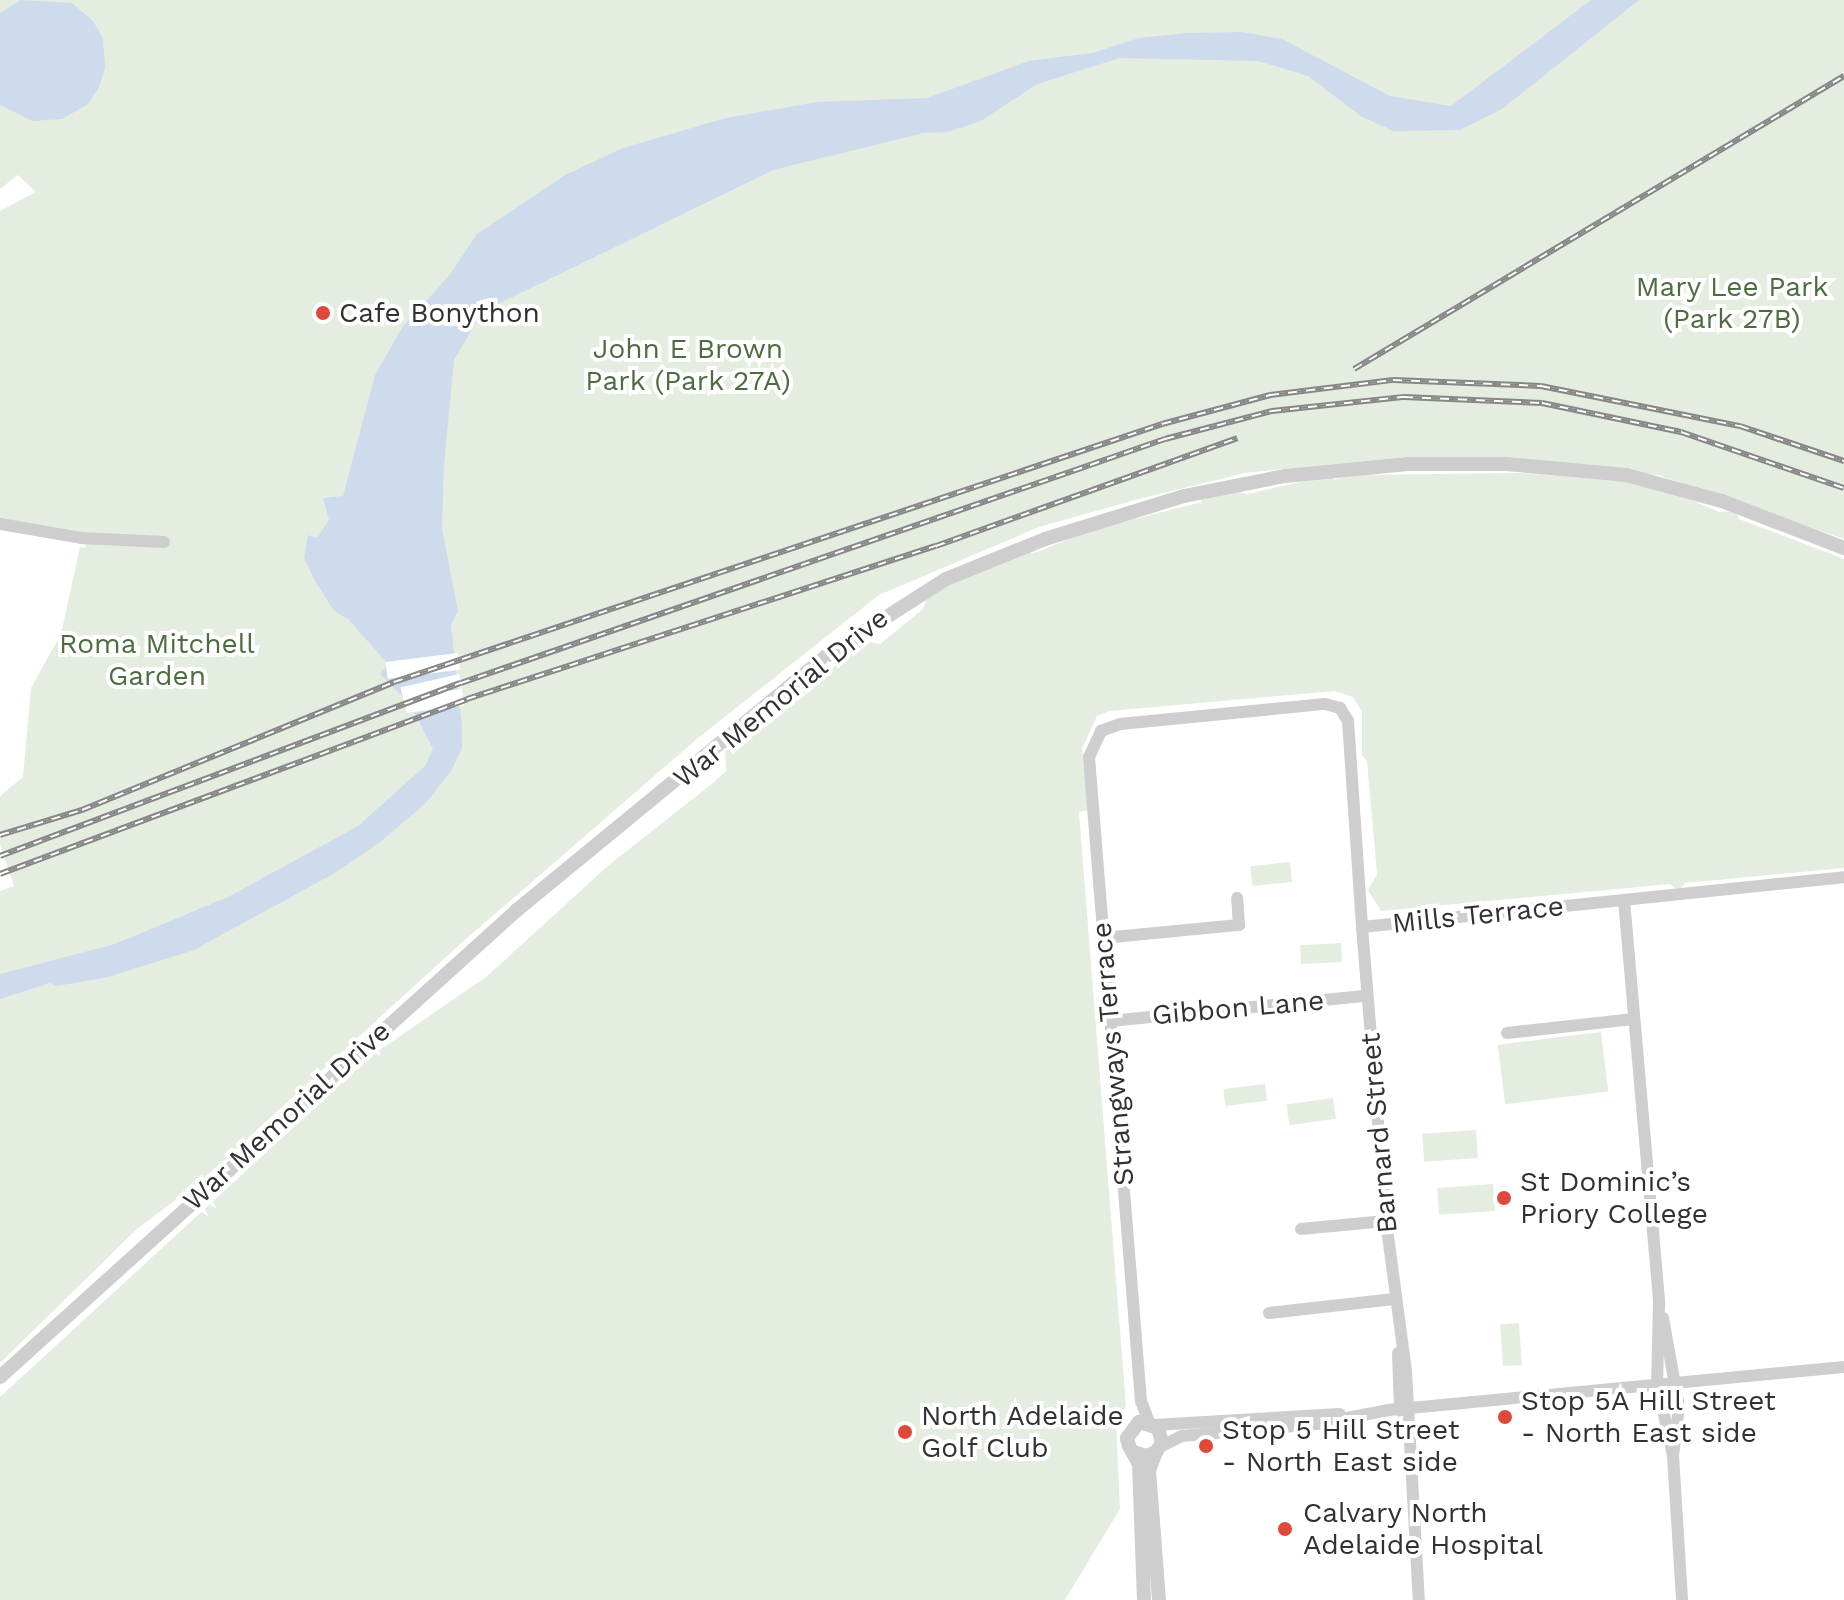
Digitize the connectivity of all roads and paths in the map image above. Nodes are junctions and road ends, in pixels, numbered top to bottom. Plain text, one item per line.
1 (0, 524) edge
2 (164, 542) dead end
3 (1844, 548) edge
4 (1120, 724) joint
5 (1844, 877) edge
6 (1237, 898) dead end
7 (1624, 900) junction
8 (1362, 927) junction
9 (1103, 938) junction
10 (1367, 996) junction
11 (1633, 1019) junction
12 (1110, 1021) junction
13 (1507, 1033) dead end
14 (1386, 1221) junction
15 (1301, 1229) dead end
16 (1394, 1299) junction
17 (1659, 1303) junction
18 (1269, 1313) dead end
19 (1844, 1367) edge
20 (0, 1377) edge
21 (1677, 1382) junction
22 (1657, 1383) junction
23 (1404, 1409) junction
24 (1347, 1415) junction
25 (1146, 1424) junction
26 (1158, 1450) junction
27 (1133, 1452) junction
28 (1673, 1456) junction
29 (1144, 1600) edge
30 (1159, 1600) edge
31 (1419, 1600) edge
32 (1682, 1600) edge

1 - 2 street
3 - 20 street, War Memorial Drive
4 - 8 street, Mills Terrace
4 - 9 street, Strangways Terrace
5 - 7 street, Mills Terrace
6 - 9 street
7 - 8 street, Mills Terrace
7 - 11 street
8 - 10 street, Barnard Street
9 - 12 street, Strangways Terrace
10 - 12 street, Gibbon Lane
10 - 14 street, Barnard Street
11 - 13 street
11 - 17 street
12 - 25 street, Strangways Terrace
14 - 15 street
14 - 16 street, Barnard Street
16 - 18 street
16 - 23 street, Barnard Street
17 - 21 street
17 - 22 street
19 - 21 street
21 - 22 street
21 - 28 street
22 - 23 street
22 - 28 street
23 - 24 street
23 - 31 street, Barnard Street
24 - 25 street
24 - 26 street
25 - 26 street
25 - 27 street
26 - 27 street
26 - 30 street
27 - 29 street
28 - 32 street

